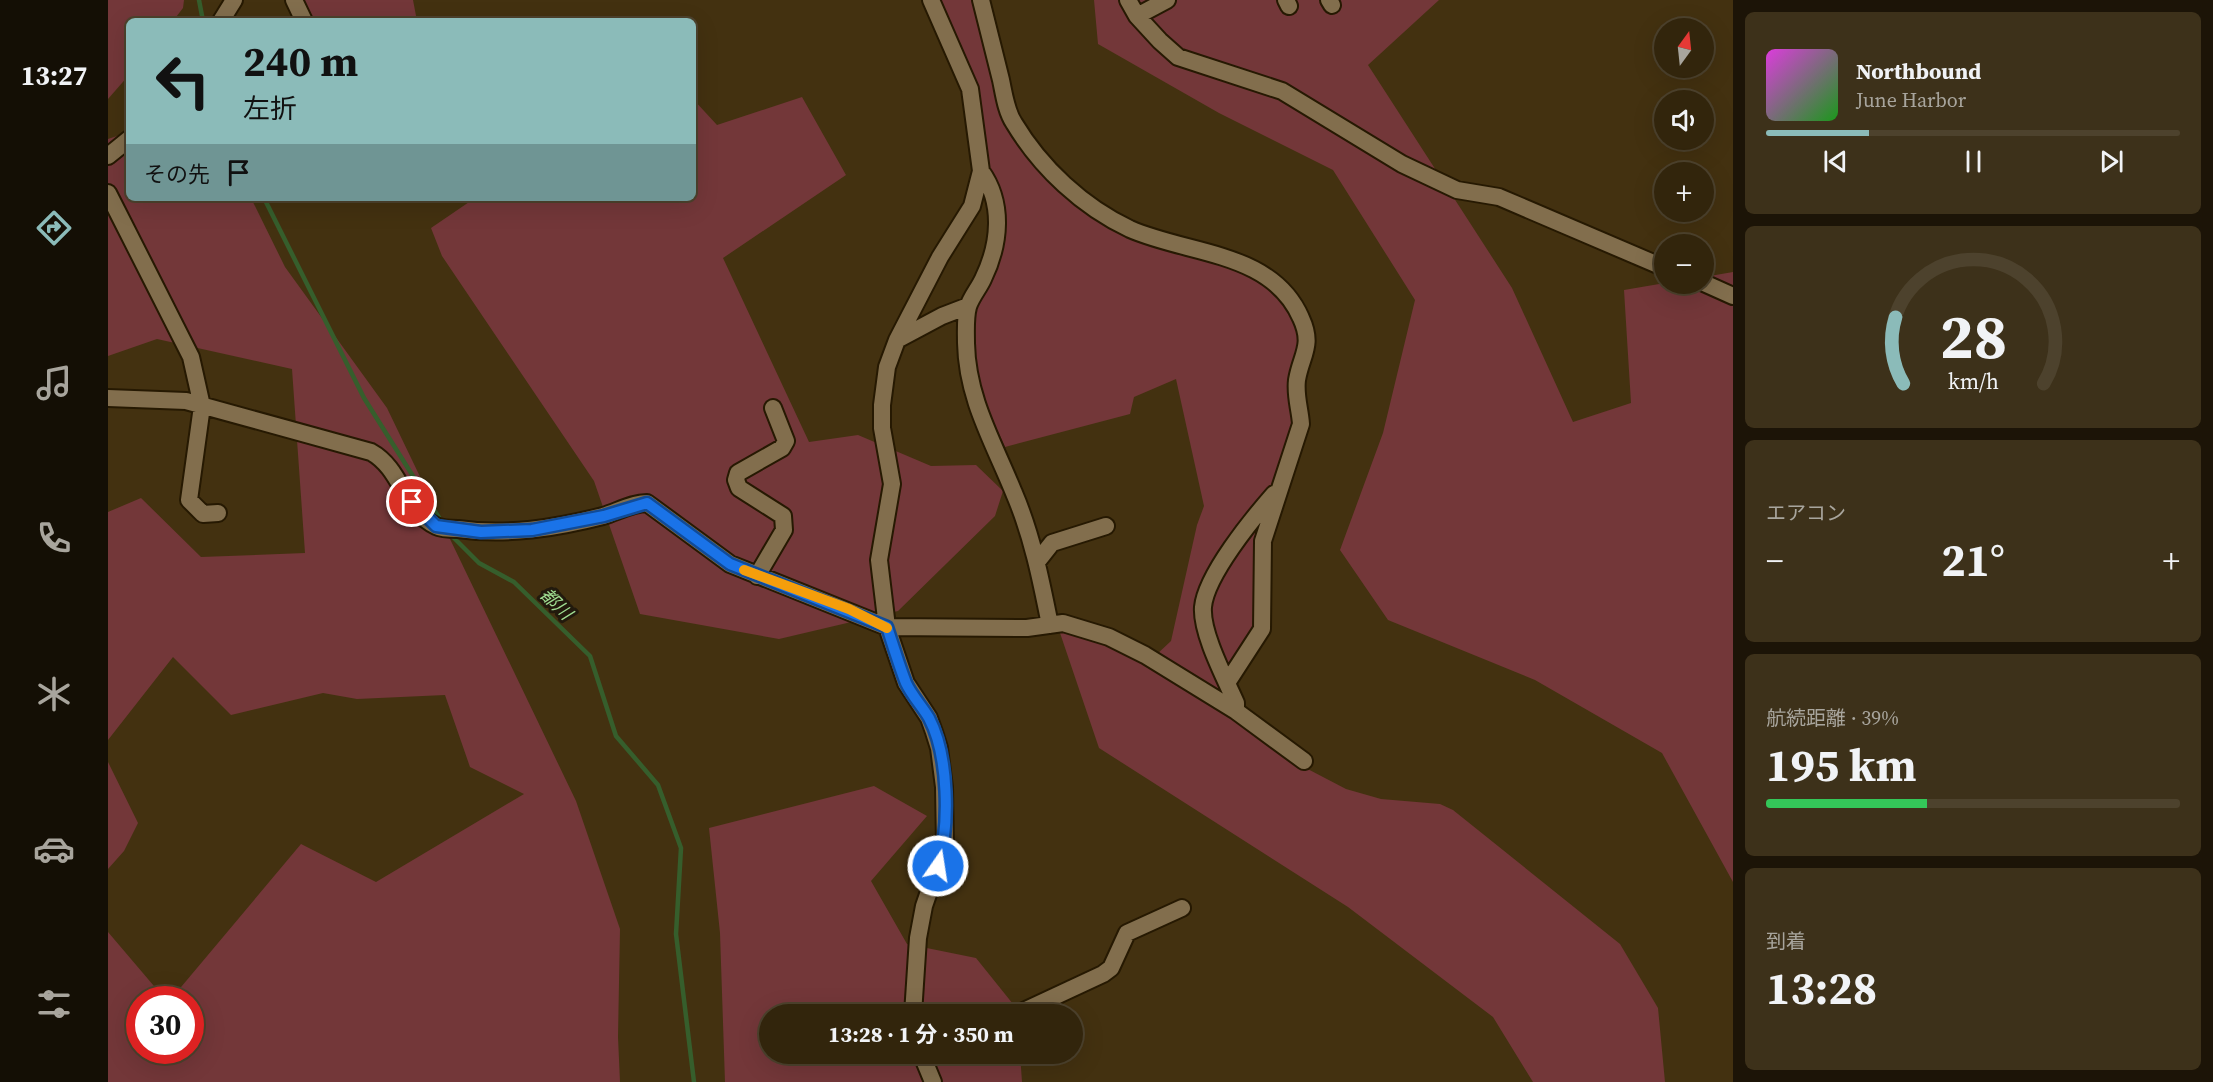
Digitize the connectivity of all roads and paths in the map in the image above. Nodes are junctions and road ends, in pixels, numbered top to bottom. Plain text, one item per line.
1 (234, 0) edge
2 (294, 0) edge
3 (931, 0) edge
4 (981, 0) edge
5 (1128, 0) edge
6 (1167, 0) edge
7 (1137, 16) junction
8 (222, 18) edge
9 (303, 18) edge
10 (126, 141) edge
11 (108, 156) edge
12 (981, 171) junction
13 (108, 193) edge
14 (1654, 262) edge
15 (1714, 287) edge
16 (1733, 296) edge
17 (968, 306) junction
18 (897, 340) junction
19 (108, 398) edge
20 (202, 406) junction
21 (773, 408) dead end
22 (1280, 487) junction
23 (218, 513) dead end
24 (1106, 526) dead end
25 (1037, 562) junction
26 (757, 576) junction
27 (1050, 625) junction
28 (887, 627) junction
29 (1227, 683) junction
30 (1236, 711) junction
31 (1304, 761) dead end
32 (1182, 908) dead end
33 (914, 1004) edge
34 (1038, 1004) edge
35 (926, 1064) edge
36 (933, 1082) edge

1 - 8 street
2 - 9 street
3 - 12 street
4 - 22 street
5 - 7 street
6 - 7 street
7 - 14 street
10 - 11 street
12 - 17 street
12 - 18 street
13 - 20 street
15 - 16 street
17 - 18 street
17 - 25 street
18 - 28 street
19 - 20 street
20 - 23 street
20 - 26 street
21 - 26 street
22 - 29 street
22 - 29 street
24 - 25 street
25 - 27 street
26 - 28 street
27 - 28 street
27 - 30 street
28 - 33 street
29 - 30 street
30 - 31 street
32 - 34 street
35 - 36 street

